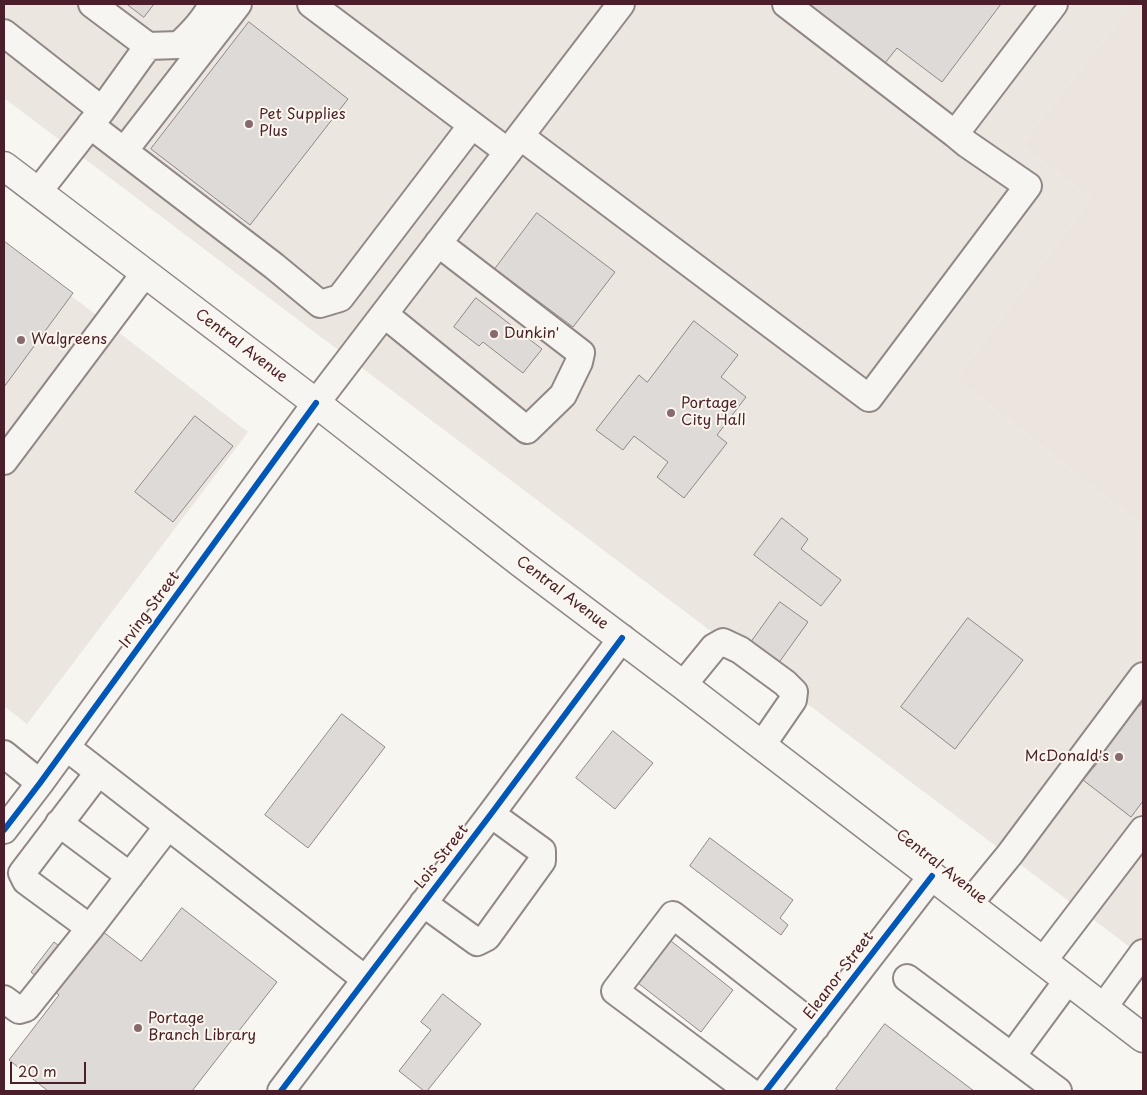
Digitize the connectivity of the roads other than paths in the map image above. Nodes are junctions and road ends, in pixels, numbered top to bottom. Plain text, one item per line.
1 (92, 4) edge
2 (212, 4) edge
3 (238, 4) edge
4 (311, 4) edge
5 (621, 4) edge
6 (786, 4) edge
7 (1054, 4) edge
8 (4, 33) edge
9 (148, 46) junction
10 (96, 117) junction
11 (472, 125) junction
12 (955, 134) junction
13 (514, 144) junction
14 (124, 151) junction
15 (4, 166) edge
16 (38, 192) junction
17 (438, 243) junction
18 (145, 273) junction
19 (384, 314) junction
20 (316, 403) junction
21 (4, 461) edge
22 (622, 638) junction
23 (1143, 676) edge
24 (683, 685) junction
25 (762, 745) junction
26 (66, 747) junction
27 (4, 754) edge
28 (98, 772) junction
29 (40, 783) junction
30 (491, 814) junction
31 (59, 823) junction
32 (168, 826) junction
33 (4, 830) edge
34 (1143, 830) edge
35 (130, 876) junction
36 (932, 876) junction
37 (423, 903) junction
38 (969, 904) junction
39 (90, 928) junction
40 (1143, 953) edge
41 (1043, 961) junction
42 (907, 978) dead end
43 (366, 979) junction
44 (1068, 980) junction
45 (4, 999) edge
46 (1103, 1008) junction
47 (816, 1027) junction
48 (1143, 1038) edge
49 (1012, 1056) junction
50 (281, 1091) edge
51 (748, 1091) edge
52 (766, 1091) edge
53 (1058, 1091) edge

1 - 9 street
2 - 9 street
3 - 14 street
4 - 11 street
5 - 13 street, Irving Street
6 - 12 street
7 - 12 street
8 - 10 street
9 - 10 street
10 - 14 street
10 - 16 street
11 - 13 street
11 - 14 street
12 - 13 street
13 - 17 street, Irving Street
15 - 16 main road, Central Avenue
16 - 18 main road, Central Avenue
17 - 19 street, Irving Street
17 - 19 street
18 - 20 main road, Central Avenue
18 - 21 street
19 - 20 street, Irving Street
20 - 22 main road, Central Avenue
20 - 26 street, Irving Street
22 - 24 main road, Central Avenue
22 - 30 street, Lois Street
23 - 38 street
24 - 25 main road, Central Avenue
24 - 25 street
25 - 36 main road, Central Avenue
26 - 28 street
26 - 29 street, Irving Street
27 - 29 street
28 - 31 street
28 - 32 street
29 - 33 street, Irving Street
30 - 37 street, Lois Street
30 - 37 street
31 - 35 street
31 - 39 street
32 - 35 street
32 - 43 street
34 - 41 street
35 - 39 street
36 - 38 main road, Central Avenue
36 - 47 street, Eleanor Street
37 - 43 street, Lois Street
38 - 41 main road, Central Avenue
39 - 45 street
40 - 46 street
41 - 44 main road, Central Avenue
42 - 49 street
43 - 50 street, Lois Street
44 - 46 main road, Central Avenue
44 - 49 street
46 - 48 main road, Central Avenue
47 - 51 street
47 - 52 street, Eleanor Street
49 - 53 street

